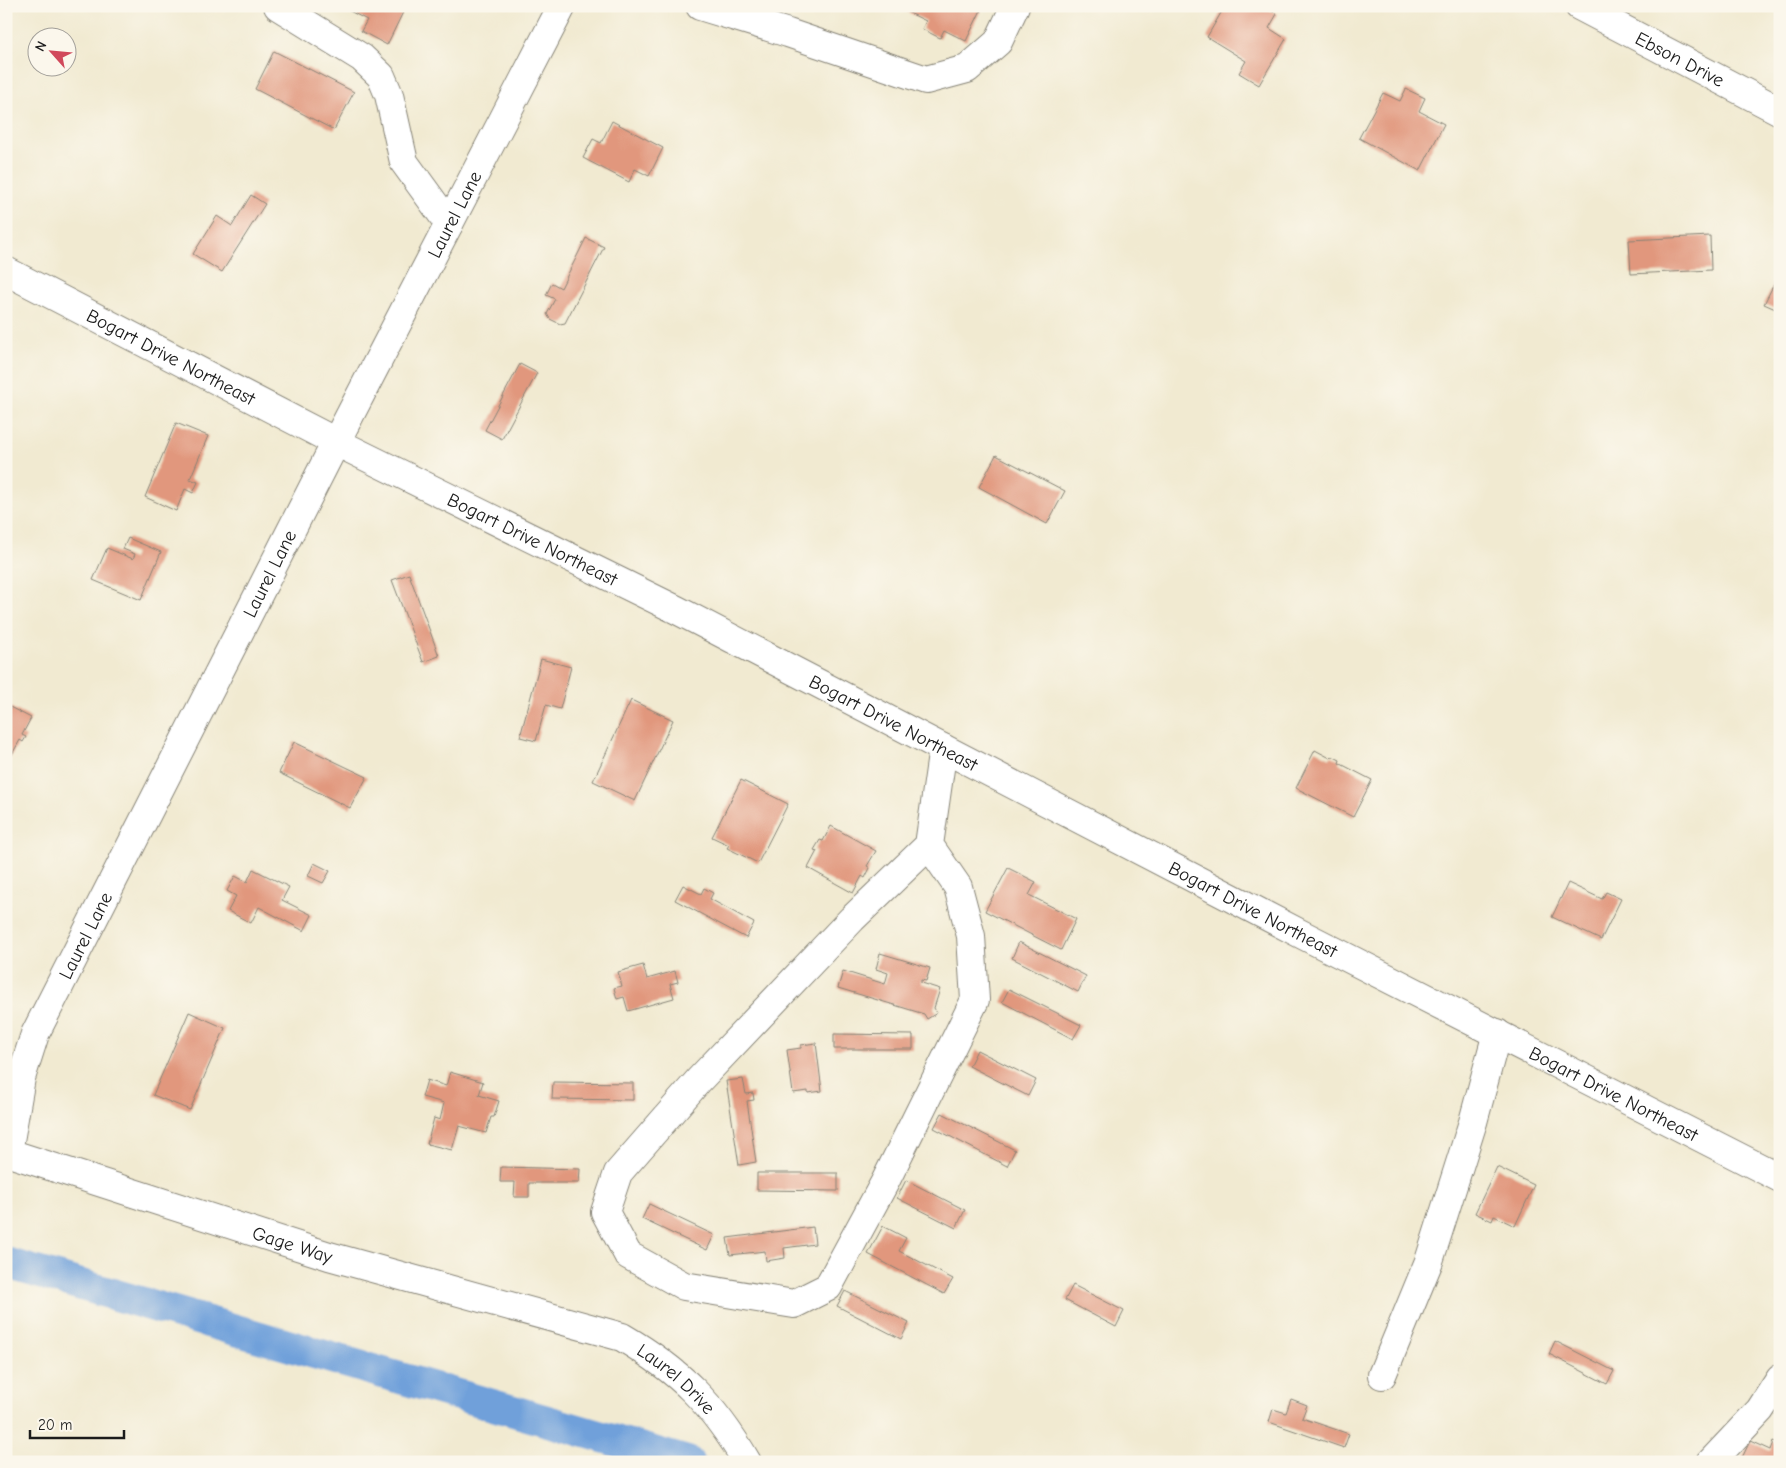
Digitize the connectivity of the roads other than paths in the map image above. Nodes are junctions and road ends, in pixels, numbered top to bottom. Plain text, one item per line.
1 (278, 6) edge
2 (562, 6) edge
3 (700, 6) edge
4 (1015, 6) edge
5 (1579, 6) edge
6 (1780, 111) edge
7 (449, 224) junction
8 (6, 271) edge
9 (336, 442) junction
10 (943, 748) junction
11 (929, 845) junction
12 (1496, 1033) junction
13 (7, 1152) edge
14 (1780, 1178) edge
15 (584, 1326) joint
16 (1382, 1375) dead end
17 (1780, 1379) edge
18 (747, 1462) edge
19 (1711, 1462) edge

1 - 7 street
2 - 7 street, Laurel Lane
3 - 4 street
5 - 6 street, Ebson Drive
7 - 9 street, Laurel Lane
8 - 9 street, Bogart Drive Northeast
9 - 10 street, Bogart Drive Northeast
9 - 13 street, Laurel Lane
10 - 11 street
10 - 12 street, Bogart Drive Northeast
11 - 11 street
12 - 14 street, Bogart Drive Northeast
12 - 16 street
13 - 15 street, Gage Way
15 - 18 street, Laurel Drive
17 - 19 street

